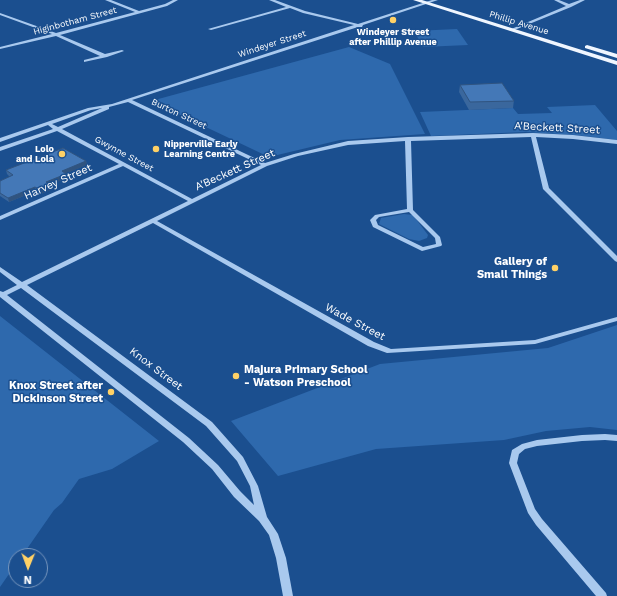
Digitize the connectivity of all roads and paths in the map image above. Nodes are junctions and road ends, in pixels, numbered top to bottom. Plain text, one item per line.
1 (107, 0) edge
2 (176, 0) edge
3 (271, 0) edge
4 (416, 0) edge
5 (436, 0) edge
6 (556, 0) edge
7 (584, 0) edge
8 (427, 3) junction
9 (570, 6) junction
10 (290, 7) junction
11 (139, 12) junction
12 (0, 14) edge
13 (361, 26) junction
14 (521, 26) junction
15 (210, 29) dead end
16 (511, 30) junction
17 (57, 35) junction
18 (0, 48) edge
19 (122, 51) dead end
20 (105, 56) junction
21 (617, 56) edge
22 (86, 61) dead end
23 (617, 63) edge
24 (128, 100) junction
25 (112, 105) junction
26 (47, 123) junction
27 (57, 129) junction
28 (533, 135) junction
29 (408, 139) junction
30 (0, 140) edge
31 (617, 142) edge
32 (0, 149) edge
33 (123, 164) junction
34 (265, 165) junction
35 (192, 201) junction
36 (410, 210) junction
37 (0, 218) edge
38 (152, 220) junction
39 (617, 260) edge
40 (0, 269) edge
41 (21, 285) junction
42 (1, 294) edge
43 (617, 319) edge
44 (617, 438) edge
45 (262, 518) junction
46 (288, 596) edge
47 (602, 596) edge

1 - 11 street
2 - 11 street, Higinbotham Street
3 - 10 street
4 - 8 main road, Phillip Avenue
5 - 8 street, Windeyer Street
5 - 14 main road, Phillip Avenue
6 - 9 street
7 - 9 street
8 - 13 street, Windeyer Street
8 - 16 main road, Phillip Avenue
9 - 14 street
10 - 13 street
10 - 15 street
11 - 17 street, Higinbotham Street
12 - 17 street
13 - 24 street, Windeyer Street
14 - 16 street
14 - 21 main road, Phillip Avenue
16 - 23 main road, Phillip Avenue
17 - 18 street, Higinbotham Street
17 - 20 street
19 - 20 street
20 - 22 street
24 - 25 street, Windeyer Street
24 - 34 street, Burton Street
25 - 26 street, Windeyer Street
25 - 27 street, Windeyer Street
26 - 27 street, Gwynne Street
26 - 30 street, Windeyer Street
27 - 32 street, Windeyer Street
27 - 33 street, Gwynne Street
28 - 29 street, A'Beckett Street
28 - 31 street, A'Beckett Street
28 - 39 street
29 - 34 street, A'Beckett Street
29 - 36 street
33 - 35 street, Gwynne Street
33 - 37 street, Harvey Street
34 - 35 street, A'Beckett Street
35 - 38 street, A'Beckett Street
36 - 36 street
38 - 41 street, A'Beckett Street
38 - 43 street, Wade Street
40 - 41 street, Knox Street
41 - 42 street, A'Beckett Street
41 - 45 street, Knox Street
42 - 45 street, Knox Street
44 - 47 street
45 - 46 street, Knox Street

